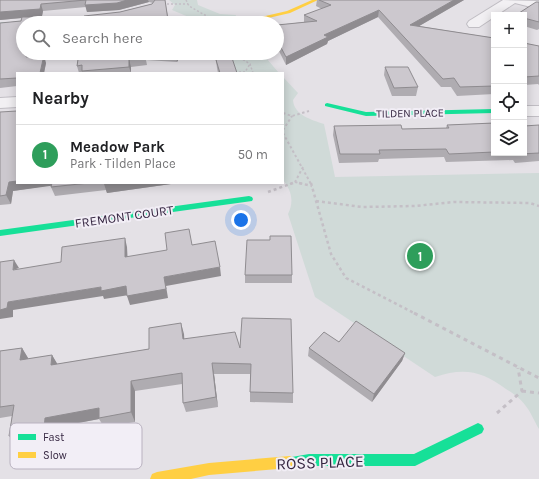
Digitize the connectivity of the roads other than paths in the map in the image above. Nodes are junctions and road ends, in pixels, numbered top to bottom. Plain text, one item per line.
1 (316, 0) edge
2 (511, 0) edge
3 (519, 0) edge
4 (539, 5) edge
5 (120, 15) edge
6 (107, 16) edge
7 (269, 16) edge
8 (16, 23) edge
9 (0, 24) edge
10 (474, 24) dead end
11 (16, 102) edge
12 (0, 103) edge
13 (327, 105) road end
14 (491, 111) edge
15 (527, 111) edge
16 (539, 111) edge
17 (249, 199) road end
18 (0, 233) edge
19 (478, 429) road end
20 (157, 479) edge

1 - 7 street
2 - 10 street
3 - 4 street
5 - 6 street
8 - 9 street
11 - 12 street
13 - 14 street, TILDEN PLACE
15 - 16 street
17 - 18 street, FREMONT COURT
19 - 20 street, ROSS PLACE

